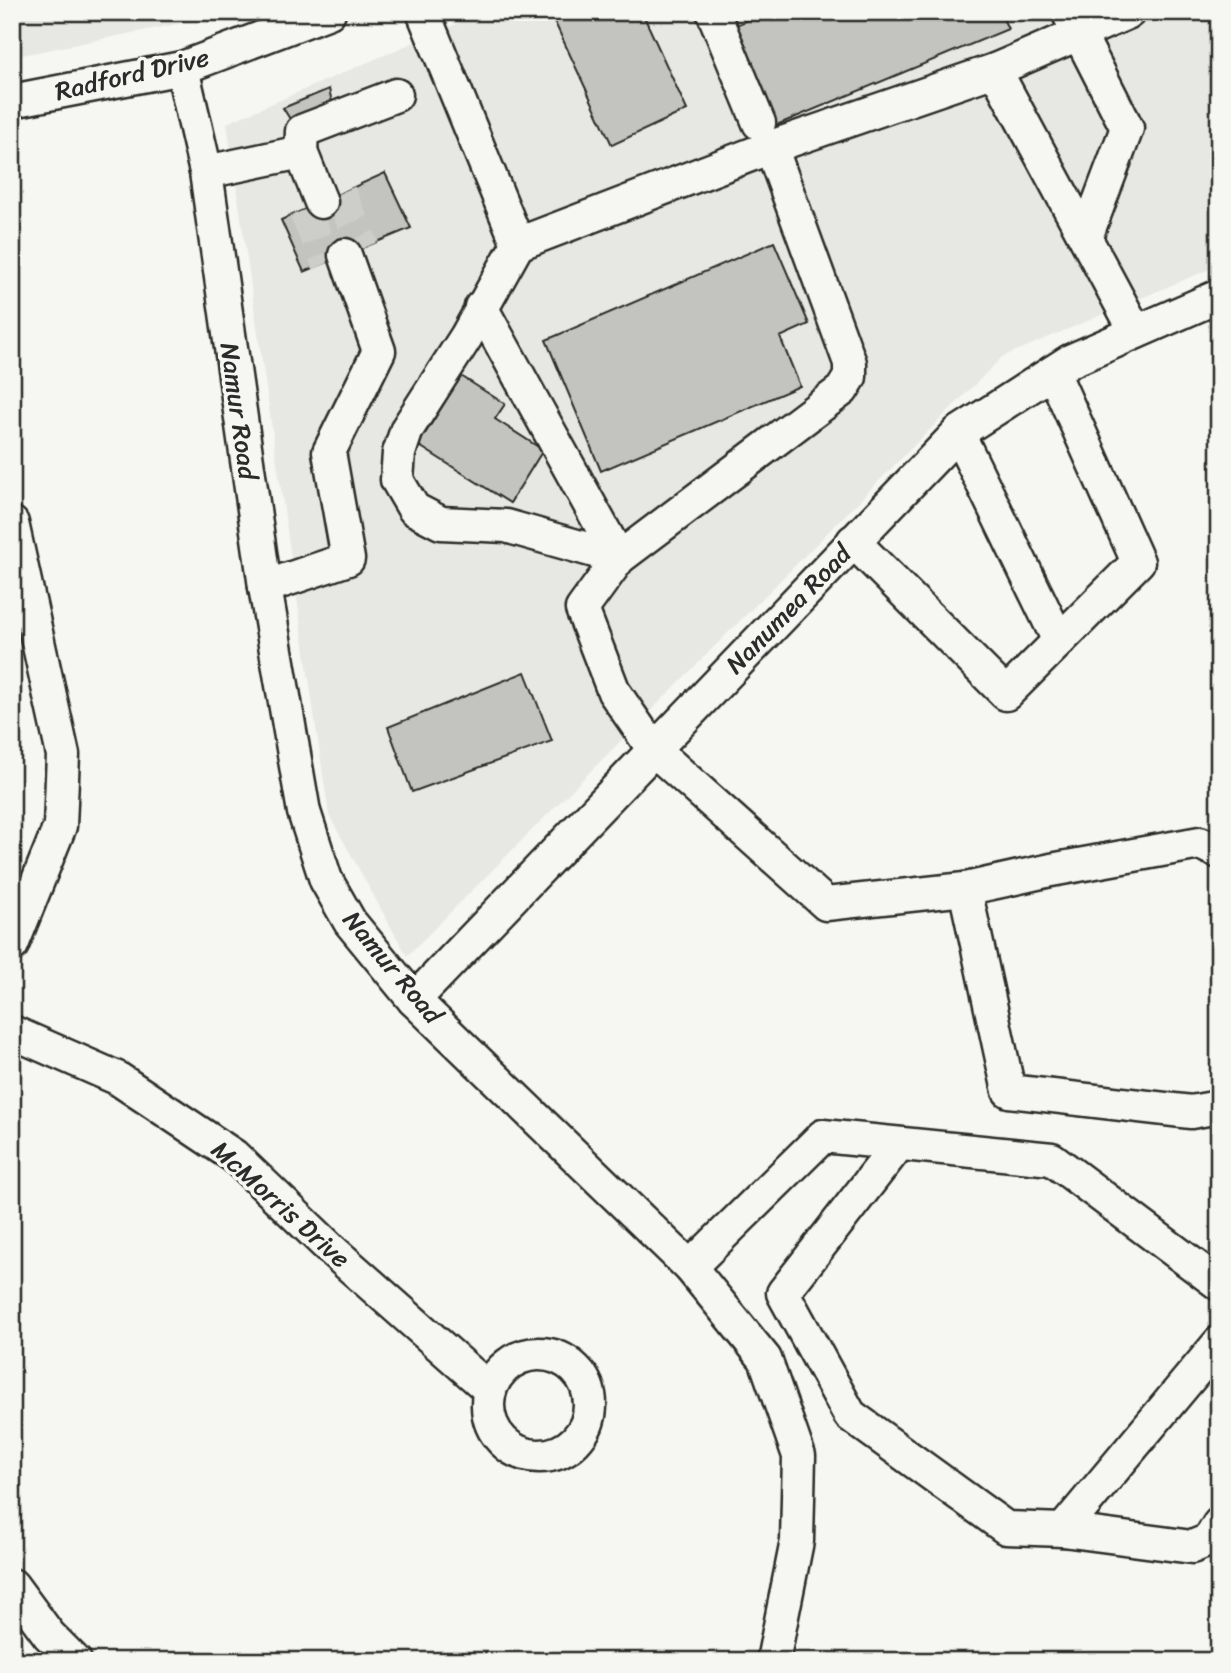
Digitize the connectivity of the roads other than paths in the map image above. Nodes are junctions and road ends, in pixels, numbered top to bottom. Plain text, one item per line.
1 (329, 12) edge
2 (423, 12) edge
3 (713, 12) edge
4 (1129, 12) edge
5 (1073, 23) edge
6 (182, 68) junction
7 (995, 70) junction
8 (397, 95) dead end
9 (12, 101) edge
10 (765, 135) junction
11 (301, 152) junction
12 (205, 172) junction
13 (319, 197) tunnel mouth
14 (1086, 237) junction
15 (518, 244) junction
16 (345, 255) tunnel mouth
17 (1219, 296) edge
18 (481, 307) junction
19 (1136, 332) junction
20 (1052, 372) junction
21 (958, 433) junction
22 (12, 523) edge
23 (853, 541) junction
24 (619, 558) junction
25 (265, 587) junction
26 (1059, 641) junction
27 (654, 750) junction
28 (1219, 852) edge
29 (965, 889) junction
30 (12, 945) edge
31 (414, 1000) junction
32 (12, 1032) edge
33 (1219, 1107) edge
34 (900, 1144) junction
35 (690, 1267) junction
36 (1219, 1284) edge
37 (1219, 1343) edge
38 (490, 1390) dead end
39 (1219, 1524) edge
40 (1063, 1530) junction
41 (12, 1585) edge
42 (75, 1661) edge
43 (773, 1661) edge

1 - 6 street, Radford Drive
2 - 15 street
3 - 10 street
4 - 5 street
5 - 7 street
5 - 14 street
6 - 9 street, Radford Drive
6 - 12 street, Namur Road
7 - 10 street
7 - 14 street
8 - 11 street
10 - 15 street
10 - 24 street
11 - 12 street
11 - 13 street
12 - 25 street, Namur Road
14 - 19 street
15 - 18 street
16 - 25 street
17 - 19 street, Nanumea Road
18 - 24 street
18 - 24 street
19 - 20 street, Nanumea Road
20 - 21 street, Nanumea Road
20 - 26 street
21 - 23 street, Nanumea Road
21 - 26 street
22 - 30 street
23 - 26 street
23 - 27 street, Nanumea Road
24 - 27 street
25 - 31 street, Namur Road
27 - 29 street
27 - 31 street, Nanumea Road
28 - 29 street
29 - 33 street
31 - 35 street, Namur Road
32 - 38 street, McMorris Drive
34 - 35 street
34 - 36 street
34 - 40 street
35 - 43 street, Namur Road
37 - 40 street
39 - 40 street
41 - 42 street

